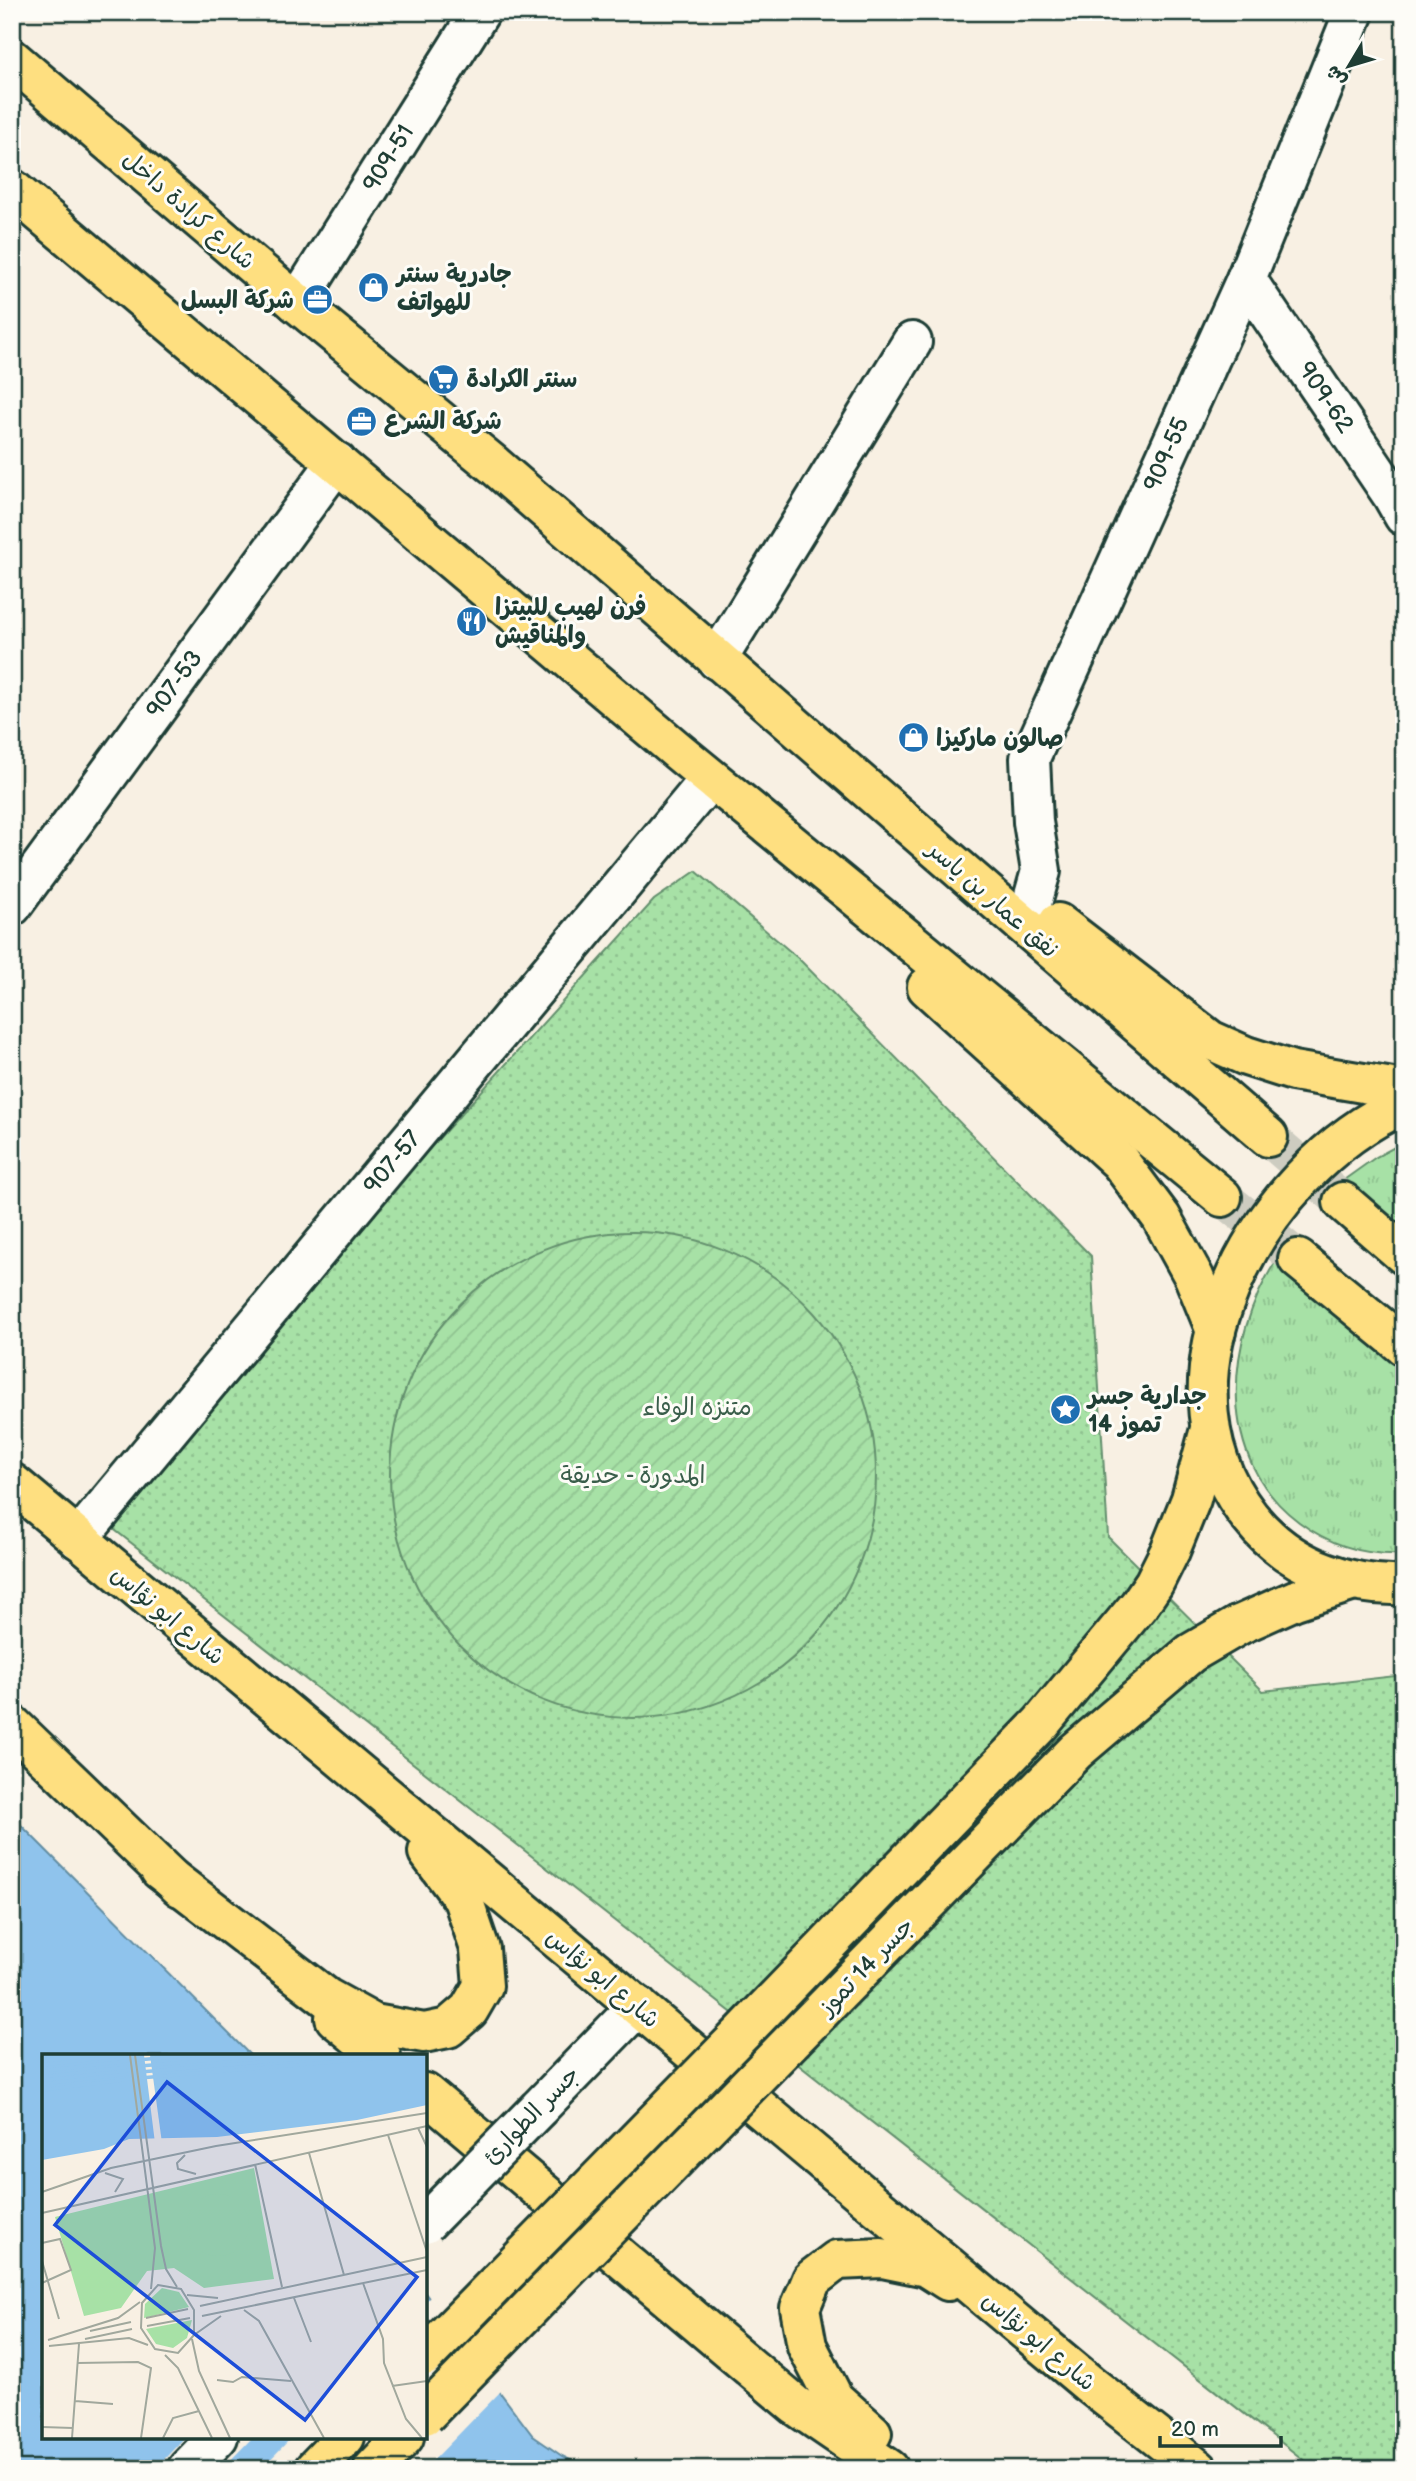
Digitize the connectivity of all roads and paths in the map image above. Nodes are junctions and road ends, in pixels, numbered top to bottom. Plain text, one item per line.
1 (480, 12) edge
2 (1354, 12) edge
3 (12, 60) edge
4 (12, 189) edge
5 (1245, 279) junction
6 (297, 303) junction
7 (912, 342) dead end
8 (337, 462) junction
9 (1404, 516) edge
10 (717, 660) junction
11 (679, 752) junction
12 (705, 785) junction
13 (1032, 904) junction
14 (12, 905) edge
15 (1404, 1090) edge
16 (1404, 1104) edge
17 (1268, 1137) tunnel mouth
18 (1222, 1198) tunnel mouth
19 (1343, 1202) tunnel mouth
20 (1404, 1255) edge
21 (1298, 1259) tunnel mouth
22 (1216, 1331) junction
23 (1404, 1346) edge
24 (1210, 1427) junction
25 (12, 1483) edge
26 (78, 1539) junction
27 (1354, 1581) junction
28 (1404, 1585) edge
29 (256, 1689) junction
30 (12, 1726) edge
31 (160, 1870) junction
32 (638, 2007) junction
33 (378, 2054) edge
34 (427, 2095) edge
35 (427, 2222) edge
36 (427, 2354) edge
37 (1088, 2383) junction
38 (427, 2413) edge
39 (216, 2439) edge
40 (343, 2439) edge
41 (402, 2439) edge
42 (187, 2469) edge
43 (314, 2469) edge
44 (373, 2469) edge
45 (889, 2469) edge
46 (912, 2469) edge
47 (1198, 2469) edge

1 - 6 street, 909-51
2 - 5 street, 909-55
3 - 6 main road, شارع كرادة داخل
4 - 8 main road
5 - 9 street, 909-62
5 - 13 street, 909-55
6 - 10 main road, شارع كرادة داخل
7 - 10 street
8 - 11 main road
8 - 14 street, 907-53
10 - 13 main road
10 - 17 main road, نفق عمار بن ياسر
11 - 12 main road
11 - 18 main road
12 - 22 main road
12 - 26 street, 907-57
13 - 15 main road
16 - 22 main road
19 - 20 main road
21 - 23 main road
22 - 24 main road
24 - 27 main road
24 - 36 main road, جسر 14 تموز, bridge
25 - 26 main road, شارع ابو نؤاس
26 - 29 main road, شارع ابو نؤاس
27 - 28 main road
27 - 38 main road, جسر 14 تموز, bridge
29 - 31 main road
29 - 32 main road, شارع ابو نؤاس
30 - 31 main road
31 - 33 main road
32 - 35 street, جسر الطوارئ, bridge
32 - 37 main road, شارع ابو نؤاس
34 - 45 main road
37 - 46 main road
37 - 47 main road, شارع ابو نؤاس
39 - 42 street
40 - 43 main road
41 - 44 main road

